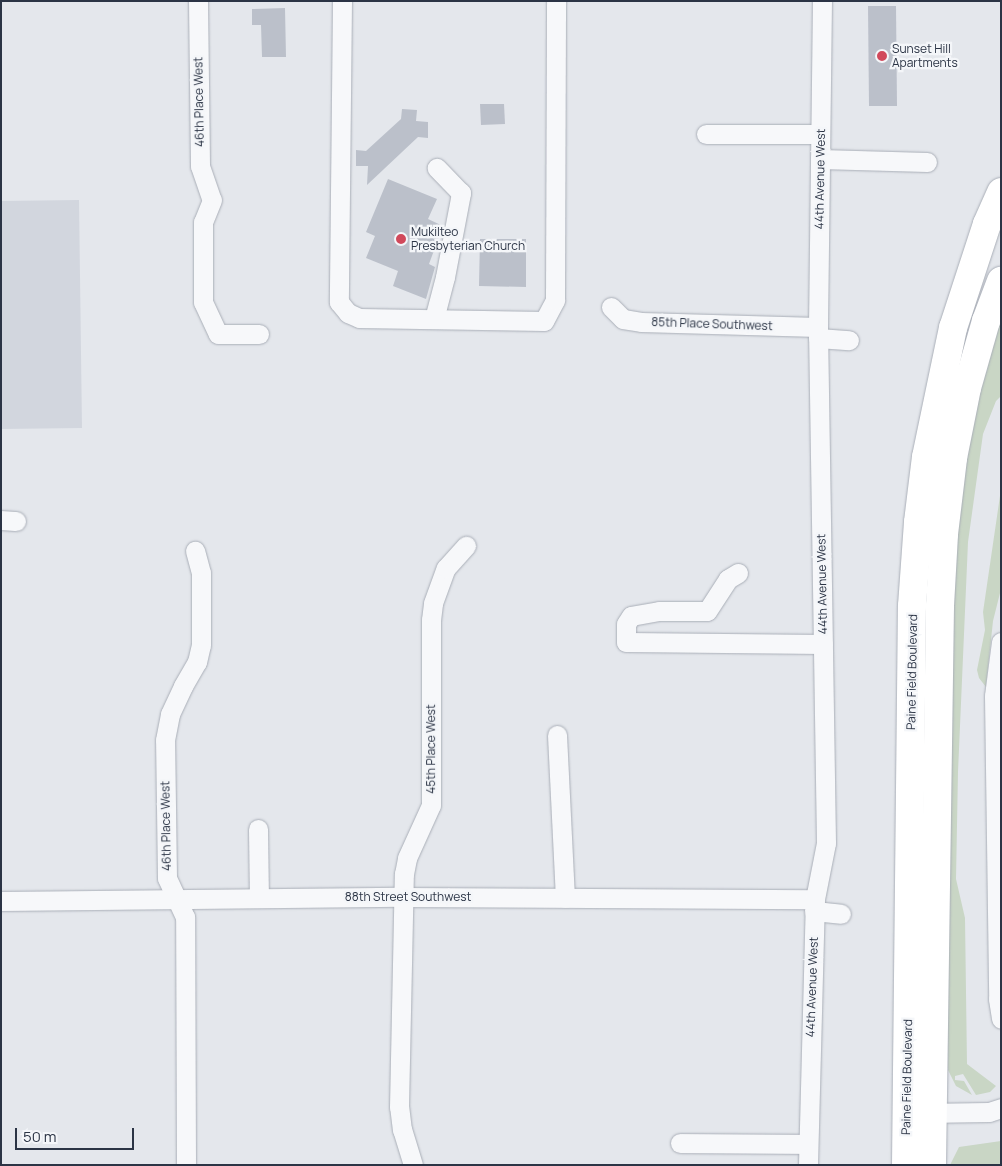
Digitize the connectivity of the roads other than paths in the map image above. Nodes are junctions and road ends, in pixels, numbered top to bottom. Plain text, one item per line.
1 (198, 1) edge
2 (342, 1) edge
3 (556, 1) edge
4 (822, 1) edge
5 (706, 134) dead end
6 (820, 134) junction
7 (820, 160) junction
8 (926, 162) dead end
9 (437, 168) dead end
10 (1001, 192) edge
11 (1001, 281) edge
12 (611, 307) dead end
13 (434, 319) junction
14 (818, 332) junction
15 (259, 334) dead end
16 (848, 340) dead end
17 (466, 546) dead end
18 (195, 551) dead end
19 (738, 573) dead end
20 (1001, 642) edge
21 (823, 644) junction
22 (557, 735) dead end
23 (258, 829) dead end
24 (402, 897) junction
25 (259, 898) junction
26 (565, 898) junction
27 (176, 899) junction
28 (1, 901) edge
29 (814, 905) junction
30 (841, 914) dead end
31 (1001, 1019) edge
32 (1001, 1108) edge
33 (933, 1113) junction
34 (906, 1114) junction
35 (680, 1143) dead end
36 (808, 1144) junction
37 (186, 1165) edge
38 (413, 1165) edge
39 (808, 1165) edge
40 (906, 1165) edge
41 (932, 1165) edge

1 - 15 street, 46th Place West
2 - 13 street
3 - 13 street
4 - 6 street, 44th Avenue West
5 - 6 street
6 - 7 street, 44th Avenue West
7 - 8 street
7 - 14 street, 44th Avenue West
9 - 13 street
10 - 34 highway, Paine Field Boulevard
11 - 33 highway
12 - 14 street, 85th Place Southwest
14 - 16 street, 85th Place Southwest
14 - 21 street, 44th Avenue West
17 - 24 street, 45th Place West
18 - 27 street, 46th Place West
19 - 21 street
20 - 31 street
21 - 29 street, 44th Avenue West
22 - 26 street
23 - 25 street
24 - 25 street, 88th Street Southwest
24 - 26 street, 88th Street Southwest
24 - 38 street, 45th Place West
25 - 27 street, 88th Street Southwest
26 - 29 street, 88th Street Southwest
27 - 28 street, 88th Street Southwest
27 - 37 street, 46th Place West
29 - 30 street, 88th Street Southwest
29 - 36 street, 44th Avenue West
32 - 33 street
33 - 34 street
33 - 41 highway
34 - 40 highway, Paine Field Boulevard
35 - 36 street
36 - 39 street, 44th Avenue West

